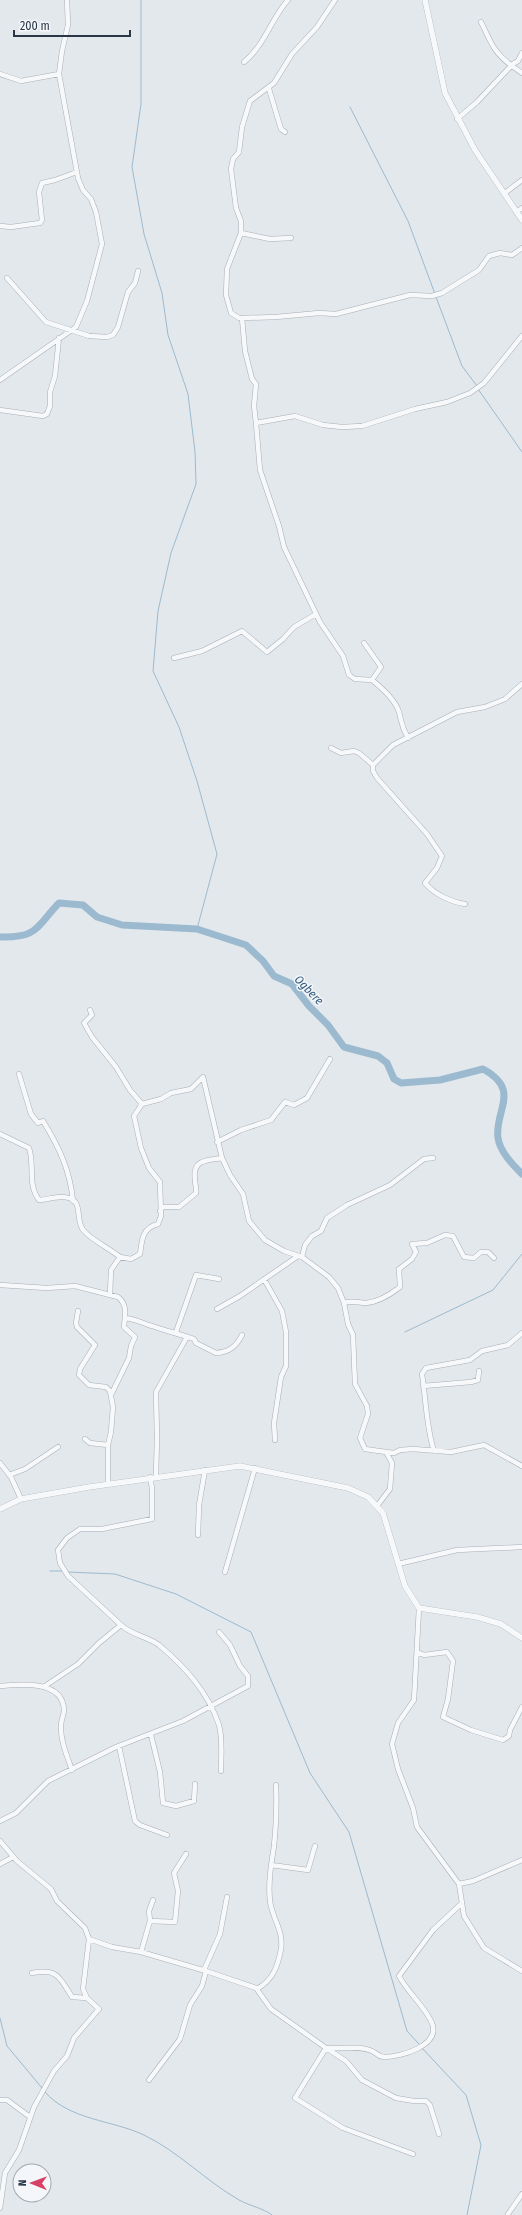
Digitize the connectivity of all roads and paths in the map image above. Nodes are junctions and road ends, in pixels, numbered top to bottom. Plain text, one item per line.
1 (67, 0) edge
2 (288, 0) edge
3 (335, 0) edge
4 (425, 0) edge
5 (481, 22) dead end
6 (522, 53) edge
7 (244, 62) dead end
8 (512, 66) junction
9 (522, 73) edge
10 (0, 74) edge
11 (59, 74) junction
12 (268, 89) junction
13 (457, 119) junction
14 (285, 132) dead end
15 (77, 172) junction
16 (522, 180) edge
17 (505, 193) junction
18 (522, 208) edge
19 (516, 212) junction
20 (522, 220) edge
21 (0, 226) edge
22 (242, 233) junction
23 (292, 238) dead end
24 (522, 248) edge
25 (138, 271) dead end
26 (7, 278) dead end
27 (242, 318) junction
28 (72, 330) junction
29 (522, 336) edge
30 (59, 338) junction
31 (0, 380) edge
32 (0, 410) edge
33 (256, 423) junction
34 (316, 614) junction
35 (364, 643) dead end
36 (174, 658) dead end
37 (372, 680) junction
38 (522, 684) edge
39 (408, 738) junction
40 (331, 748) dead end
41 (373, 765) junction
42 (465, 904) dead end
43 (90, 1010) dead end
44 (330, 1059) dead end
45 (19, 1074) dead end
46 (142, 1104) junction
47 (0, 1134) edge
48 (217, 1142) junction
49 (222, 1158) junction
50 (433, 1158) dead end
51 (73, 1201) junction
52 (160, 1211) junction
53 (300, 1256) junction
54 (120, 1257) junction
55 (494, 1258) dead end
56 (219, 1279) dead end
57 (264, 1279) junction
58 (0, 1285) edge
59 (110, 1295) junction
60 (344, 1303) junction
61 (217, 1309) dead end
62 (78, 1311) dead end
63 (125, 1318) junction
64 (176, 1332) junction
65 (522, 1334) edge
66 (242, 1335) dead end
67 (187, 1336) junction
68 (479, 1372) dead end
69 (423, 1386) junction
70 (111, 1396) junction
71 (85, 1439) dead end
72 (276, 1440) dead end
73 (108, 1445) junction
74 (58, 1447) dead end
75 (434, 1451) junction
76 (386, 1452) junction
77 (0, 1463) edge
78 (522, 1466) edge
79 (255, 1468) junction
80 (205, 1470) junction
81 (10, 1474) junction
82 (153, 1477) junction
83 (108, 1484) junction
84 (21, 1499) junction
85 (377, 1506) junction
86 (0, 1509) edge
87 (198, 1536) dead end
88 (522, 1547) edge
89 (398, 1564) junction
90 (225, 1572) dead end
91 (420, 1608) junction
92 (121, 1626) junction
93 (219, 1632) dead end
94 (522, 1638) edge
95 (417, 1652) junction
96 (0, 1686) edge
97 (45, 1686) junction
98 (210, 1707) junction
99 (522, 1707) edge
100 (151, 1735) junction
101 (119, 1746) junction
102 (72, 1770) junction
103 (221, 1772) dead end
104 (195, 1784) dead end
105 (276, 1785) dead end
106 (0, 1821) edge
107 (167, 1835) dead end
108 (0, 1841) edge
109 (315, 1846) dead end
110 (186, 1854) dead end
111 (13, 1857) junction
112 (522, 1860) edge
113 (0, 1864) edge
114 (271, 1865) junction
115 (459, 1884) junction
116 (227, 1897) dead end
117 (153, 1900) dead end
118 (461, 1904) junction
119 (150, 1921) junction
120 (89, 1939) junction
121 (141, 1952) junction
122 (205, 1970) junction
123 (521, 1970) edge
124 (32, 1973) dead end
125 (257, 1989) junction
126 (87, 1998) junction
127 (326, 2048) junction
128 (149, 2080) dead end
129 (0, 2100) edge
130 (30, 2117) junction
131 (439, 2134) dead end
132 (413, 2154) dead end
133 (522, 2194) edge
134 (0, 2208) edge
135 (508, 2214) edge

1 - 11 street
2 - 7 street
3 - 12 street
4 - 13 street
5 - 8 street
6 - 8 street
8 - 9 street
8 - 13 street
10 - 11 street
11 - 15 street
12 - 14 street
12 - 22 street
13 - 17 street
15 - 21 street
15 - 28 street
16 - 17 street
17 - 19 street
18 - 19 street
19 - 20 street
22 - 23 street
22 - 27 street
24 - 27 street
25 - 28 street
26 - 28 street
27 - 33 street
28 - 30 street
29 - 33 street
30 - 31 street
30 - 32 street
33 - 34 street
34 - 36 street
34 - 37 street
35 - 37 street
37 - 39 street
38 - 39 street
39 - 41 street
40 - 41 street
41 - 42 street
43 - 46 street
44 - 48 street
45 - 51 street
46 - 48 street
46 - 52 street
47 - 51 street
48 - 49 street
49 - 52 street
49 - 53 street
50 - 53 street
51 - 54 street
52 - 54 street
53 - 57 street
53 - 60 street
54 - 59 street
55 - 60 street
56 - 64 street
57 - 61 street
57 - 72 street
58 - 59 street
59 - 63 street
60 - 76 street
62 - 70 street
63 - 64 street
63 - 70 street
64 - 67 street
65 - 69 street
66 - 67 street
67 - 82 street
68 - 69 street
69 - 75 street
70 - 73 street
71 - 73 street
73 - 83 street
74 - 81 street
75 - 76 street
75 - 78 street
76 - 85 street
77 - 81 street
79 - 80 street
79 - 85 street
79 - 90 street
80 - 82 street
80 - 87 street
81 - 84 street
82 - 83 street
82 - 92 street
83 - 84 street
84 - 86 street
85 - 89 street
88 - 89 street
89 - 91 street
91 - 94 street
91 - 95 street
92 - 97 street
92 - 98 street
93 - 98 street
95 - 99 street
95 - 115 street
96 - 97 street
97 - 102 street
98 - 100 street
98 - 103 street
100 - 101 street
100 - 104 street
101 - 102 street
101 - 107 street
102 - 106 street
105 - 114 street
108 - 111 street
109 - 114 street
110 - 119 street
111 - 113 street
111 - 120 street
112 - 115 street
114 - 125 street
115 - 118 street
116 - 122 street
117 - 119 street
118 - 123 street
118 - 127 street
119 - 121 street
120 - 121 street
120 - 126 street
121 - 122 street
122 - 125 street
122 - 128 street
124 - 126 street
125 - 127 street
126 - 130 street
127 - 131 street
127 - 132 street
129 - 130 street
130 - 134 street
133 - 135 street

